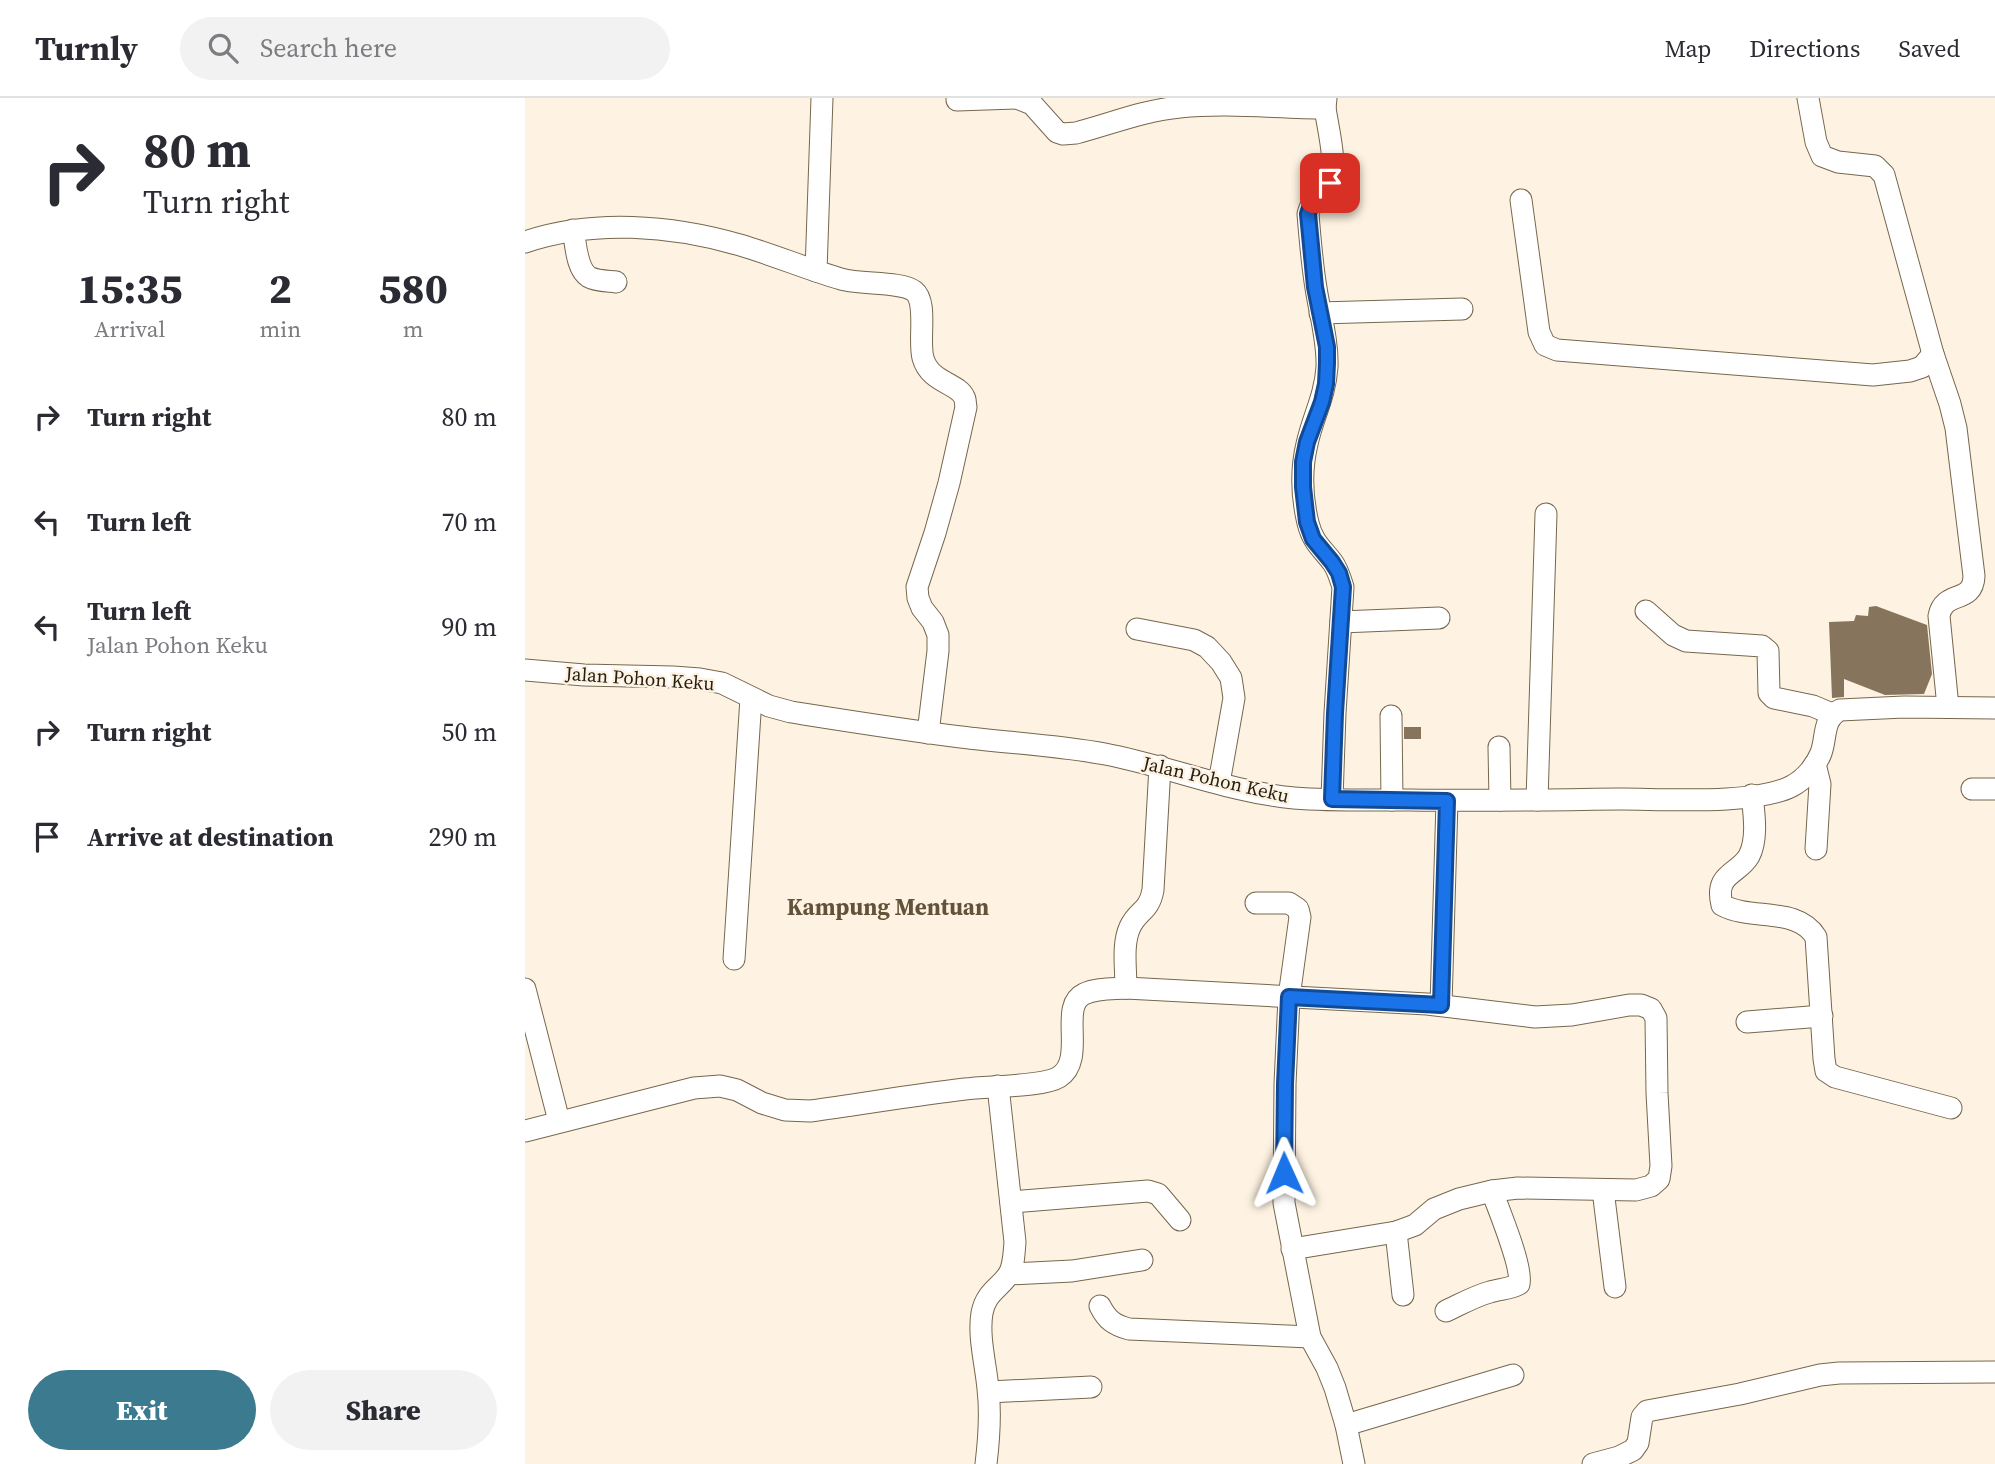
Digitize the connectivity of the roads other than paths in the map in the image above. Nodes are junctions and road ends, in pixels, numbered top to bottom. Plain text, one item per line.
1 (823, 98) edge
2 (1017, 98) edge
3 (1808, 98) edge
4 (957, 100) edge
5 (1326, 103) edge
6 (1521, 200) dead end
7 (573, 230) junction
8 (525, 243) edge
9 (816, 271) junction
10 (616, 282) dead end
11 (1462, 309) dead end
12 (1320, 313) junction
13 (1933, 354) junction
14 (1546, 514) dead end
15 (1646, 611) dead end
16 (1439, 618) dead end
17 (1341, 622) junction
18 (1137, 629) dead end
19 (525, 670) edge
20 (751, 698) junction
21 (1948, 707) junction
22 (1995, 708) edge
23 (1832, 714) junction
24 (1391, 716) dead end
25 (928, 733) junction
26 (1499, 747) dead end
27 (1815, 764) junction
28 (1160, 766) junction
29 (1219, 783) junction
30 (1972, 789) dead end
31 (1995, 789) edge
32 (1752, 796) junction
33 (1332, 799) junction
34 (1392, 800) junction
35 (1500, 800) junction
36 (1537, 800) junction
37 (1447, 801) junction
38 (1816, 849) dead end
39 (1256, 903) dead end
40 (734, 959) dead end
41 (1126, 988) junction
42 (525, 989) edge
43 (1289, 997) junction
44 (1441, 1005) junction
45 (1822, 1016) junction
46 (1747, 1022) dead end
47 (999, 1086) junction
48 (1951, 1108) dead end
49 (559, 1121) junction
50 (525, 1131) edge
51 (1602, 1189) junction
52 (1492, 1191) junction
53 (1011, 1202) junction
54 (1180, 1220) dead end
55 (1396, 1232) junction
56 (1292, 1249) junction
57 (1142, 1261) dead end
58 (1009, 1274) junction
59 (1615, 1287) dead end
60 (1403, 1295) dead end
61 (1100, 1306) dead end
62 (1446, 1311) dead end
63 (1310, 1337) junction
64 (1995, 1372) edge
65 (1513, 1375) dead end
66 (1091, 1387) dead end
67 (989, 1392) junction
68 (1346, 1425) junction
69 (986, 1464) edge
70 (1354, 1464) edge
71 (1593, 1464) edge

1 - 9 street
2 - 4 street
2 - 5 street
3 - 13 street
5 - 12 street
6 - 13 street
7 - 8 street
7 - 9 street
7 - 10 street
9 - 25 street
11 - 12 street
12 - 17 street
13 - 21 street
14 - 36 street
15 - 23 street
16 - 17 street
17 - 33 street
18 - 29 street
19 - 20 street, Jalan Pohon Keku
20 - 25 street, Jalan Pohon Keku
20 - 40 street
21 - 22 street
21 - 23 street
23 - 27 street
24 - 34 street
25 - 28 street, Jalan Pohon Keku
26 - 35 street
27 - 32 street, Jalan Pohon Keku
27 - 38 street
28 - 29 street, Jalan Pohon Keku
28 - 41 street
29 - 33 street, Jalan Pohon Keku
30 - 31 street
32 - 36 street, Jalan Pohon Keku
32 - 45 street
33 - 34 street, Jalan Pohon Keku
34 - 37 street, Jalan Pohon Keku
35 - 36 street, Jalan Pohon Keku
35 - 37 street, Jalan Pohon Keku
37 - 44 street
39 - 43 street
41 - 43 street
41 - 47 street
42 - 49 street
43 - 44 street
43 - 56 street
44 - 51 street
45 - 46 street
45 - 48 street
47 - 49 street
47 - 53 street
49 - 50 street
51 - 52 street
51 - 59 street
52 - 55 street
52 - 62 street
53 - 54 street
53 - 58 street
55 - 56 street
55 - 60 street
56 - 63 street
57 - 58 street
58 - 67 street
61 - 63 street
63 - 68 street
64 - 71 street
65 - 68 street
66 - 67 street
67 - 69 street
68 - 70 street

